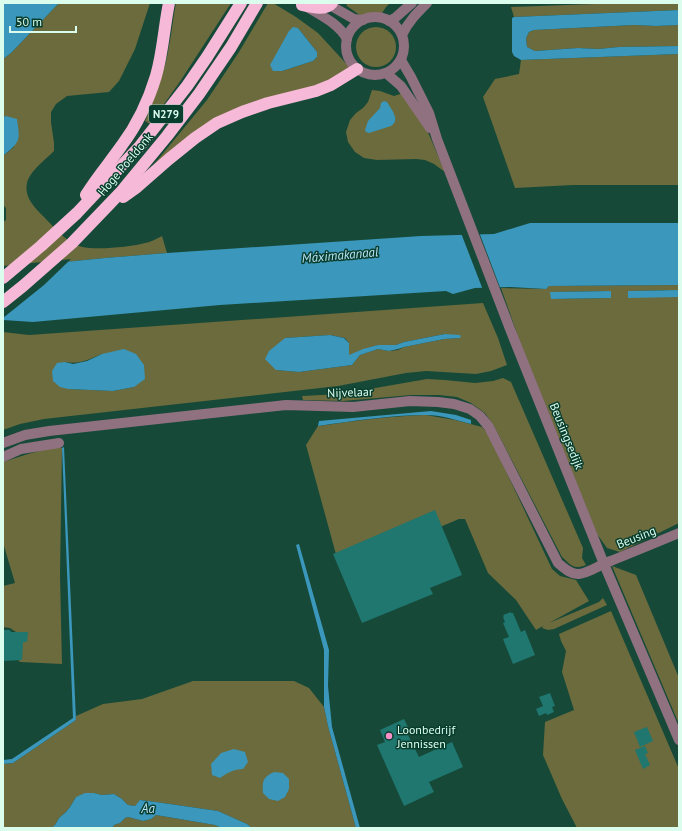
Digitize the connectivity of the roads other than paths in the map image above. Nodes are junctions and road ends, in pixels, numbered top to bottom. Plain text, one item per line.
1 (169, 3) edge
2 (241, 3) edge
3 (257, 3) edge
4 (412, 3) edge
5 (427, 3) edge
6 (300, 4) edge
7 (330, 4) edge
8 (362, 20) junction
9 (389, 21) junction
10 (402, 35) junction
11 (348, 39) junction
12 (401, 60) junction
13 (357, 69) junction
14 (386, 73) junction
15 (437, 139) junction
16 (107, 207) junction
17 (77, 213) junction
18 (3, 278) edge
19 (3, 302) edge
20 (3, 443) edge
21 (59, 443) dead end
22 (3, 457) edge
23 (679, 533) edge
24 (604, 564) junction
25 (679, 740) edge

1 - 17 highway, N279
2 - 17 highway, Hoge Poeldonk / N279
3 - 16 highway, Hoge Poeldonk / N279
4 - 9 street
5 - 10 street
6 - 7 highway
6 - 11 street
7 - 8 street
8 - 9 street
8 - 11 street
9 - 10 street
10 - 12 street
11 - 13 street
12 - 14 street
12 - 15 street, Beusingsedijk
13 - 14 street
13 - 16 highway, N279
14 - 15 street, Beusingsedijk
15 - 24 street, Beusingsedijk
16 - 19 highway, Hoge Poeldonk / N279
17 - 18 highway, Hoge Poeldonk / N279
20 - 24 street, Nijvelaar
21 - 22 street
23 - 24 street, Beusing
24 - 25 street, Beusingsedijk

